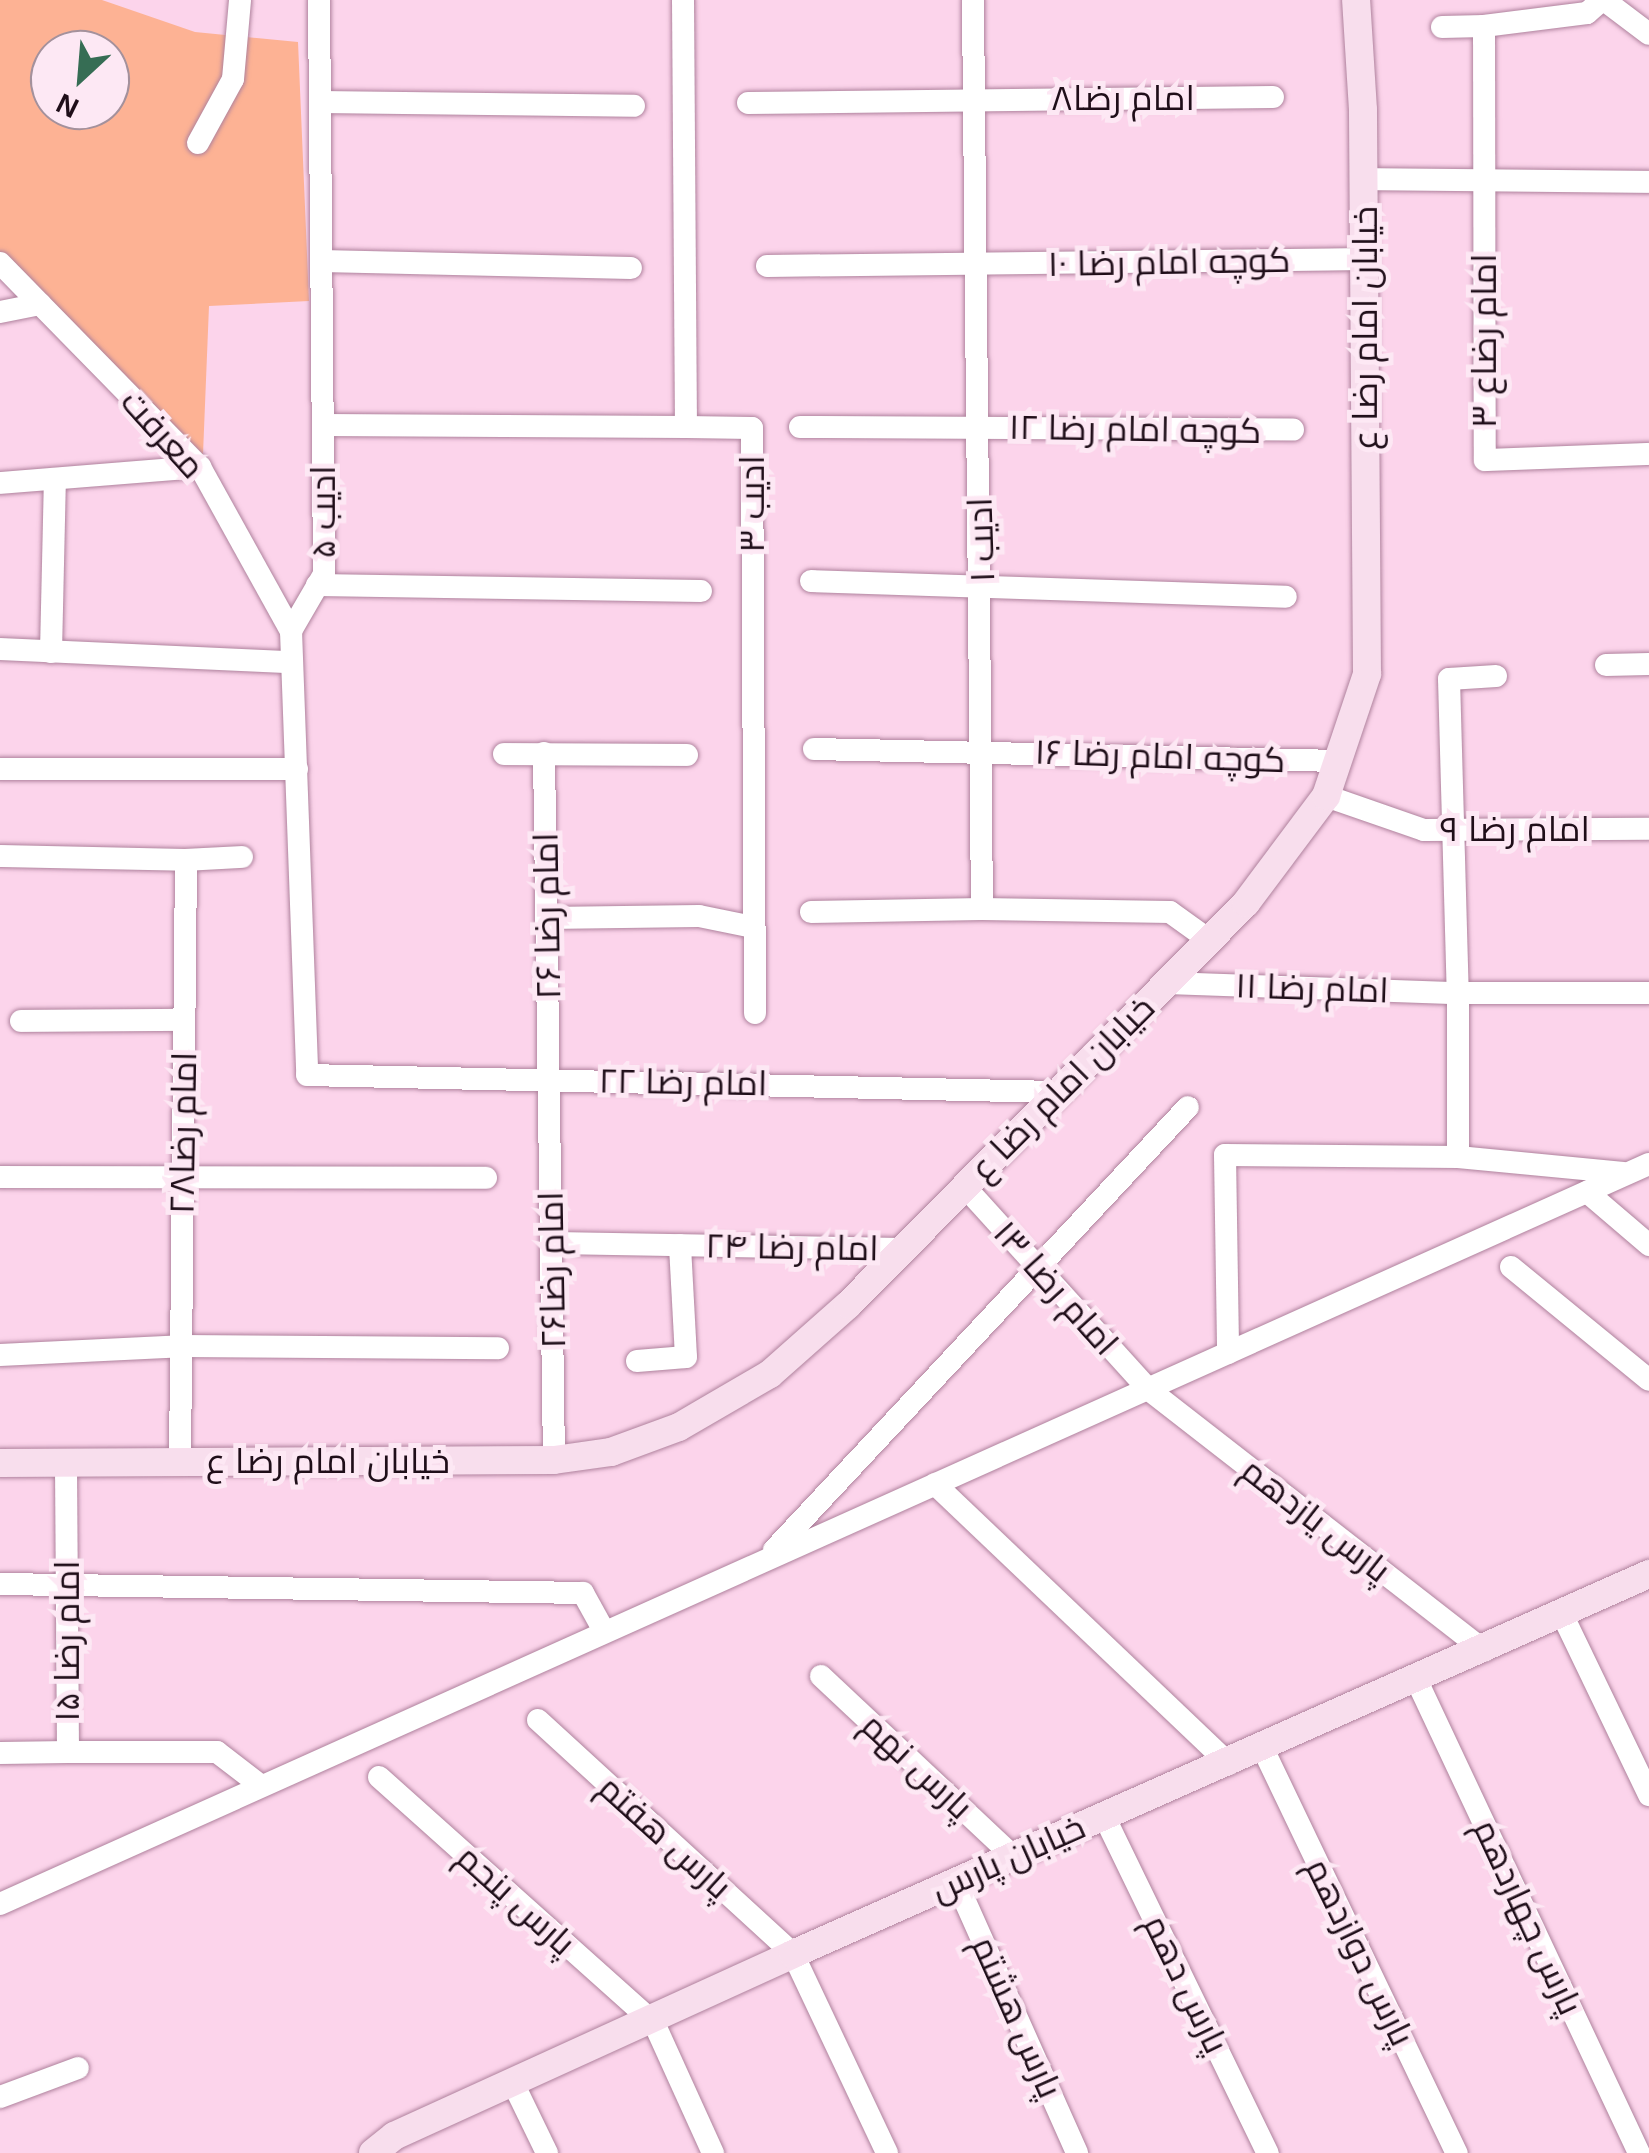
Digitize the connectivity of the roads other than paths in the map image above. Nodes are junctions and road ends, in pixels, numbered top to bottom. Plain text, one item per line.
1 (240, 0) edge
2 (319, 0) edge
3 (683, 0) edge
4 (973, 0) edge
5 (1356, 0) edge
6 (1603, 0) edge
7 (1484, 26) junction
8 (1442, 27) dead end
9 (1649, 32) edge
10 (1273, 97) dead end
11 (973, 99) junction
12 (320, 102) junction
13 (748, 103) dead end
14 (634, 106) dead end
15 (198, 143) dead end
16 (1483, 178) junction
17 (1364, 179) junction
18 (1649, 182) edge
19 (1364, 260) junction
20 (322, 261) junction
21 (0, 264) edge
22 (973, 264) junction
23 (766, 266) dead end
24 (631, 268) dead end
25 (40, 304) junction
26 (0, 312) edge
27 (323, 424) junction
28 (686, 427) junction
29 (800, 428) dead end
30 (977, 428) junction
31 (1294, 430) dead end
32 (1649, 454) edge
33 (200, 467) junction
34 (55, 478) junction
35 (0, 483) edge
36 (811, 581) dead end
37 (318, 585) junction
38 (982, 590) junction
39 (701, 591) dead end
40 (1286, 597) dead end
41 (292, 631) junction
42 (0, 650) edge
43 (51, 652) junction
44 (291, 662) junction
45 (1649, 664) edge
46 (1606, 666) dead end
47 (1496, 676) dead end
48 (814, 749) dead end
49 (981, 750) junction
50 (544, 753) junction
51 (504, 754) dead end
52 (688, 755) dead end
53 (1340, 761) junction
54 (0, 769) edge
55 (296, 769) junction
56 (1326, 796) junction
57 (1649, 829) edge
58 (1455, 830) junction
59 (0, 856) edge
60 (242, 856) dead end
61 (186, 860) junction
62 (982, 908) junction
63 (810, 912) dead end
64 (548, 918) junction
65 (753, 927) junction
66 (1209, 940) junction
67 (1167, 983) junction
68 (1458, 993) junction
69 (1649, 993) edge
70 (755, 1013) dead end
71 (184, 1020) junction
72 (20, 1022) dead end
73 (307, 1076) joint
74 (550, 1080) junction
75 (1059, 1092) junction
76 (1188, 1106) dead end
77 (1458, 1157) junction
78 (1639, 1169) edge
79 (183, 1176) junction
80 (0, 1177) edge
81 (486, 1178) dead end
82 (965, 1186) junction
83 (1586, 1192) junction
84 (552, 1243) junction
85 (680, 1245) junction
86 (1649, 1245) edge
87 (904, 1249) junction
88 (1511, 1266) dead end
89 (1036, 1269) junction
90 (181, 1346) junction
91 (498, 1348) dead end
92 (1228, 1352) junction
93 (0, 1355) edge
94 (637, 1362) dead end
95 (1649, 1380) edge
96 (1148, 1389) junction
97 (554, 1460) junction
98 (180, 1462) junction
99 (66, 1463) junction
100 (0, 1464) edge
101 (935, 1484) junction
102 (765, 1560) junction
103 (1649, 1574) edge
104 (67, 1583) junction
105 (0, 1584) edge
106 (1562, 1614) junction
107 (604, 1631) junction
108 (1484, 1650) junction
109 (821, 1676) dead end
110 (1418, 1681) junction
111 (538, 1720) dead end
112 (1264, 1750) junction
113 (0, 1752) edge
114 (68, 1752) junction
115 (1230, 1764) junction
116 (379, 1777) dead end
117 (260, 1786) junction
118 (1649, 1795) edge
119 (1104, 1816) junction
120 (1013, 1856) junction
121 (956, 1881) junction
122 (0, 1904) edge
123 (793, 1954) junction
124 (654, 2023) junction
125 (78, 2068) dead end
126 (513, 2083) junction
127 (0, 2097) edge
128 (373, 2153) edge
129 (547, 2153) edge
130 (713, 2153) edge
131 (887, 2153) edge
132 (1077, 2153) edge
133 (1268, 2153) edge
134 (1457, 2153) edge
135 (1639, 2153) edge

1 - 15 street
2 - 12 street, ادیب ۵
3 - 28 street
4 - 11 street, ادیب ۱
5 - 17 main road, خیابان امام رضا ع
6 - 7 street
6 - 9 street
7 - 8 street
7 - 16 street
10 - 11 street, امام رضا۸
11 - 13 street, امام رضا۸
11 - 22 street, ادیب ۱
12 - 14 street
12 - 20 street, ادیب ۵
16 - 17 street
16 - 18 street
16 - 32 street, امام رضا‌ع ۳
17 - 19 main road, خیابان امام رضا ع
19 - 22 street, کوچه امام رضا ۱۰
19 - 53 main road, خیابان امام رضا ع
20 - 24 street
20 - 27 street, ادیب ۵
21 - 25 street, معرفت
22 - 23 street, کوچه امام رضا ۱۰
22 - 30 street, ادیب ۱
25 - 26 street
25 - 33 street, معرفت
27 - 28 street
27 - 37 street, ادیب ۵
28 - 65 street, ادیب ۳
29 - 30 street, کوچه امام رضا ۱۲
30 - 31 street, کوچه امام رضا ۱۲
30 - 38 street, ادیب ۱
33 - 34 street
33 - 41 street, معرفت
34 - 35 street
34 - 43 street
36 - 38 street
37 - 39 street
37 - 41 street, ادیب ۵
38 - 40 street
38 - 49 street, ادیب ۱
41 - 44 street, ادیب ۵
42 - 43 street
43 - 44 street
44 - 55 street, ادیب ۵
45 - 46 street
47 - 58 street
48 - 49 street, کوچه امام رضا ۱۶
49 - 53 street, کوچه امام رضا ۱۶
49 - 62 street, ادیب ۱
50 - 51 street
50 - 52 street
50 - 64 street, امام رضا ۲۶
53 - 56 main road, خیابان امام رضا ع
54 - 55 street
55 - 73 street, ادیب ۵
56 - 58 street, امام رضا ۹
56 - 66 main road, خیابان امام رضا ع
57 - 58 street, امام رضا ۹
58 - 68 street
59 - 61 street
60 - 61 street
61 - 71 street, امام رضا۲۸
62 - 63 street
62 - 66 street
64 - 65 street
64 - 74 street, امام رضا ۲۶
65 - 70 street, ادیب ۳
66 - 67 main road, خیابان امام رضا ع
67 - 68 street, امام رضا ۱۱
67 - 75 main road, خیابان امام رضا ع
68 - 69 street, امام رضا ۱۱
68 - 77 street
71 - 72 street
71 - 79 street, امام رضا۲۸
73 - 74 street, امام رضا ۲۲
74 - 75 street, امام رضا ۲۲
74 - 84 street, امام رضا۲۶
75 - 82 main road, خیابان امام رضا ع
76 - 89 street
77 - 78 street
77 - 92 street
78 - 83 street
79 - 80 street
79 - 81 street
79 - 90 street, امام رضا۲۸
82 - 87 main road, خیابان امام رضا ع
82 - 89 street, امام رضا ۱۳
83 - 86 street
83 - 92 street
84 - 85 street, امام رضا ۲۴
84 - 97 street, امام رضا۲۶
85 - 87 street, امام رضا ۲۴
85 - 94 street, امام رضا ۲۴
87 - 97 main road, خیابان امام رضا ع
88 - 95 street
89 - 96 street, امام رضا ۱۳
89 - 102 street
90 - 91 street
90 - 93 street
90 - 98 street, امام رضا۲۸
92 - 96 street
96 - 101 street
96 - 108 street, پارس‌‌ یازدهم
97 - 98 main road, خیابان امام رضا ع
98 - 99 main road, خیابان امام رضا ع
99 - 100 main road, خیابان امام رضا ع
99 - 104 street, ۱۵ امام رضا
101 - 102 street
101 - 115 street
102 - 107 street
103 - 106 main road, خیابان پارس
104 - 105 street
104 - 107 street
104 - 114 street, ۱۵ امام رضا
106 - 108 main road, خیابان پارس
106 - 118 street
107 - 117 street
108 - 110 main road, خیابان پارس
109 - 120 street, پارس‌‌ نهم
110 - 112 main road, خیابان پارس
110 - 135 street, پارس‌‌ چهاردهم
111 - 123 street, پارس‌‌ هفتم
112 - 115 main road, خیابان پارس
112 - 134 street, پارس‌‌ دوازدهم
113 - 114 street, ۱۵ امام رضا
114 - 117 street
115 - 119 main road, خیابان پارس
116 - 124 street, پارس‌‌ پنجم
117 - 122 street
119 - 120 main road, خیابان پارس
119 - 133 street, پارس‌‌ دهم
120 - 121 main road, خیابان پارس
121 - 123 main road, خیابان پارس
121 - 132 street, پارس‌‌ هشتم
123 - 124 main road, خیابان پارس
123 - 131 street
124 - 126 main road, خیابان پارس
124 - 130 street
125 - 127 street
126 - 128 main road, خیابان پارس
126 - 129 street

